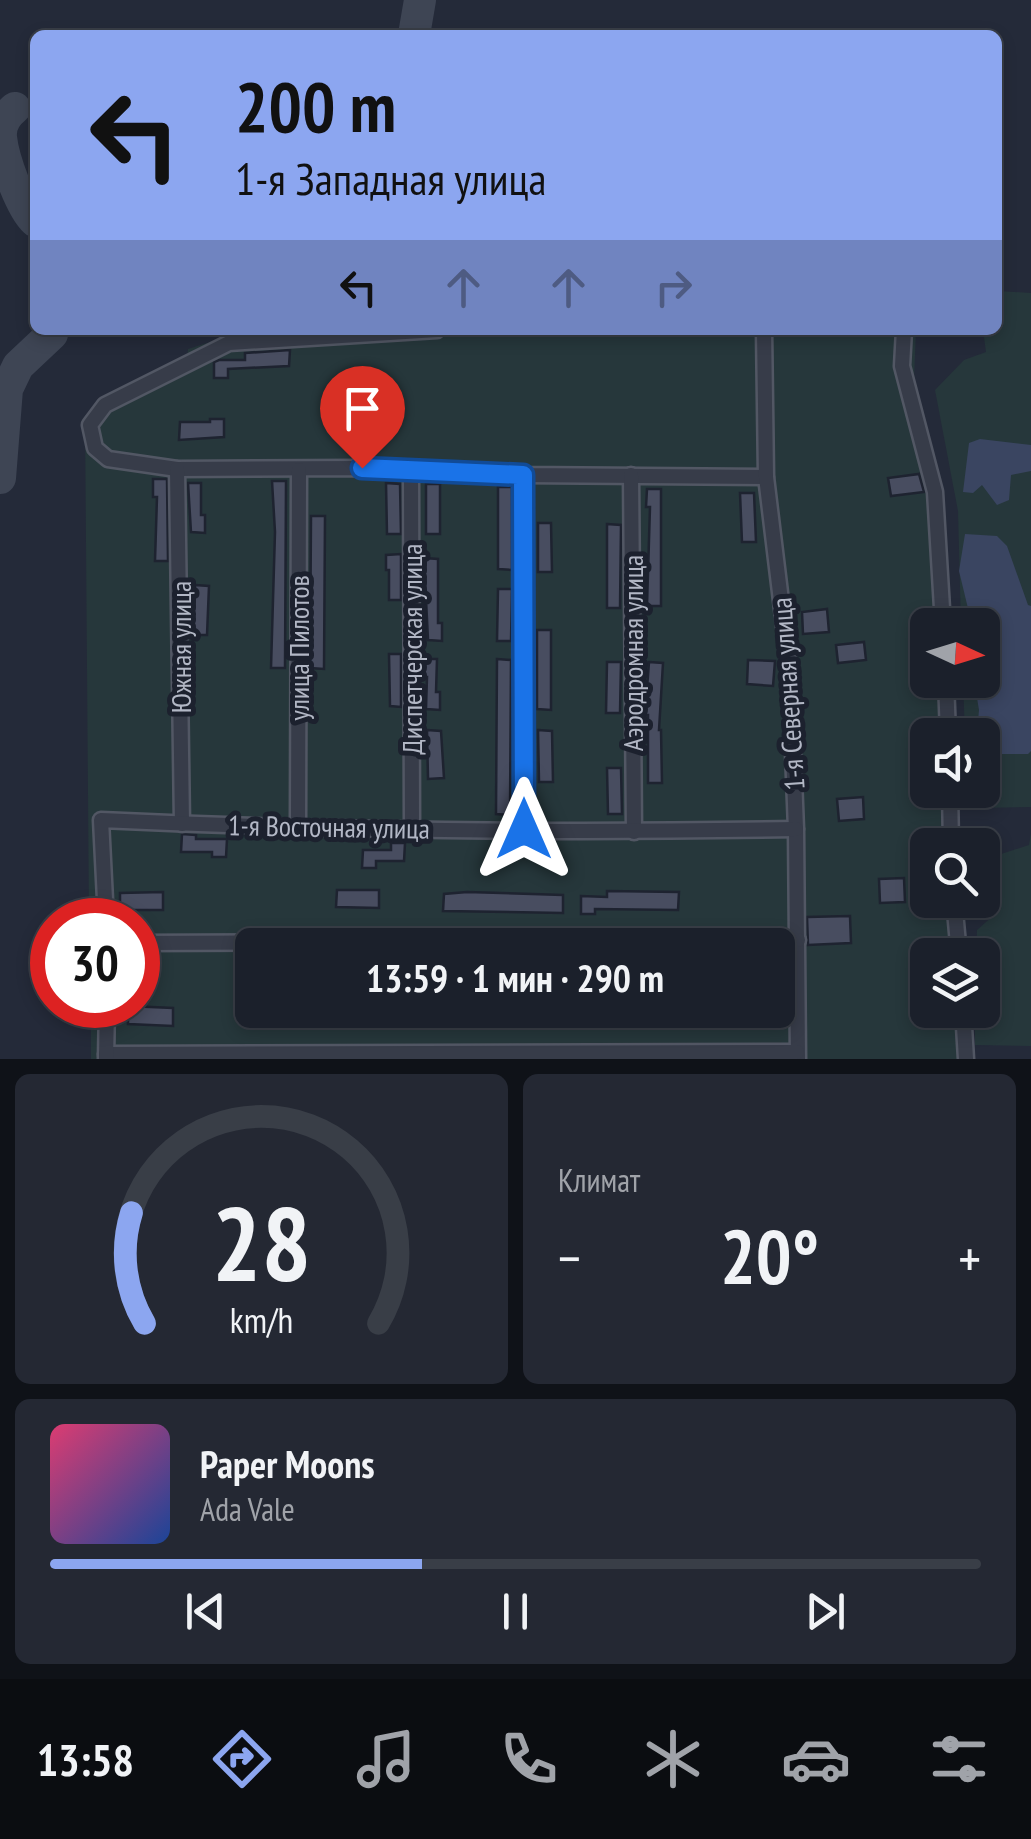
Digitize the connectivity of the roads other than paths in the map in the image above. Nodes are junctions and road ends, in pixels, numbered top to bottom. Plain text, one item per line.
1 (357, 335) edge
2 (764, 335) edge
3 (904, 335) edge
4 (177, 469) junction
5 (299, 470) junction
6 (411, 470) junction
7 (523, 475) junction
8 (632, 475) junction
9 (766, 478) junction
10 (942, 608) edge
11 (182, 824) junction
12 (298, 827) junction
13 (412, 828) junction
14 (524, 829) junction
15 (796, 829) junction
16 (634, 832) junction
17 (105, 898) edge
18 (798, 940) junction
19 (160, 944) edge
20 (106, 1028) edge
21 (964, 1028) edge
22 (798, 1056) edge
23 (106, 1057) edge
24 (966, 1059) edge

1 - 4 street
2 - 9 street, 1-я Северная улица
3 - 10 street
4 - 5 street
4 - 11 street, Южная улица
5 - 6 street
5 - 12 street, улица Пилотов
6 - 7 street
6 - 13 street, Диспетчерская улица
7 - 8 street
7 - 14 street
8 - 9 street
8 - 16 street, Аэродромная улица
9 - 15 street, 1-я Северная улица
11 - 12 street, 1-я Восточная улица
11 - 17 street, 1-я Восточная улица
12 - 13 street, 1-я Восточная улица
13 - 14 street, 1-я Восточная улица
14 - 16 street, 1-я Восточная улица
15 - 16 street, 1-я Восточная улица
15 - 18 street, 1-я Северная улица
18 - 19 street
18 - 22 street, 1-я Северная улица
20 - 23 street
21 - 24 street
22 - 23 street

